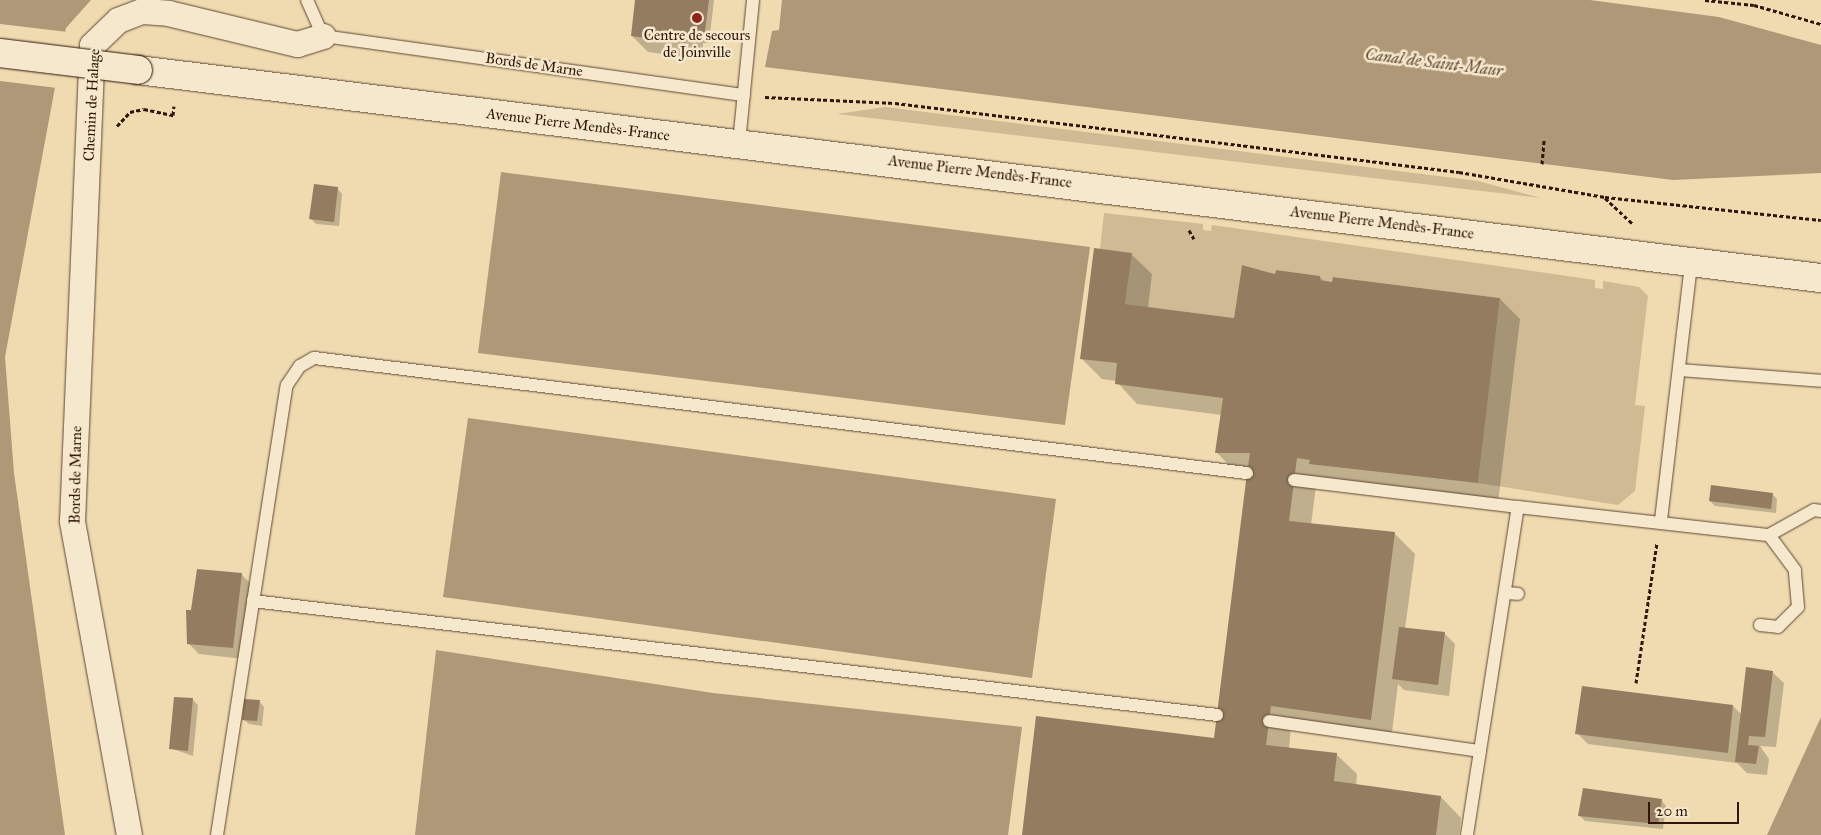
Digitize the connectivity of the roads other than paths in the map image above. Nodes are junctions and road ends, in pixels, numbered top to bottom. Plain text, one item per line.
1 (307, 0) edge
2 (753, 2) edge
3 (323, 36) junction
4 (0, 53) edge
5 (744, 95) junction
6 (739, 143) junction
7 (88, 171) joint
8 (1691, 263) junction
9 (1821, 278) edge
10 (1678, 370) junction
11 (1821, 381) edge
12 (1247, 473) dead end
13 (1294, 480) dead end
14 (1518, 507) junction
15 (1821, 511) edge
16 (1660, 520) junction
17 (1769, 535) junction
18 (1504, 593) junction
19 (1518, 594) dead end
20 (253, 602) junction
21 (1760, 625) dead end
22 (1217, 715) dead end
23 (1269, 720) dead end
24 (1480, 751) junction
25 (129, 835) edge
26 (217, 835) edge
27 (1467, 835) edge

1 - 3 lane
2 - 5 lane
3 - 5 lane, Bords de Marne
3 - 7 street, Chemin de Halage
4 - 6 main road, Avenue Pierre Mendès-France, bridge
5 - 6 lane
6 - 8 main road, Avenue Pierre Mendès-France
7 - 25 street, Bords de Marne
8 - 9 main road, Avenue Pierre Mendès-France
8 - 10 lane
10 - 11 lane
10 - 16 lane
12 - 20 lane
13 - 14 lane
14 - 16 lane
14 - 18 lane
15 - 17 lane
16 - 17 lane
17 - 21 lane
18 - 19 lane
18 - 24 lane
20 - 22 lane
20 - 26 lane
23 - 24 lane
24 - 27 lane

